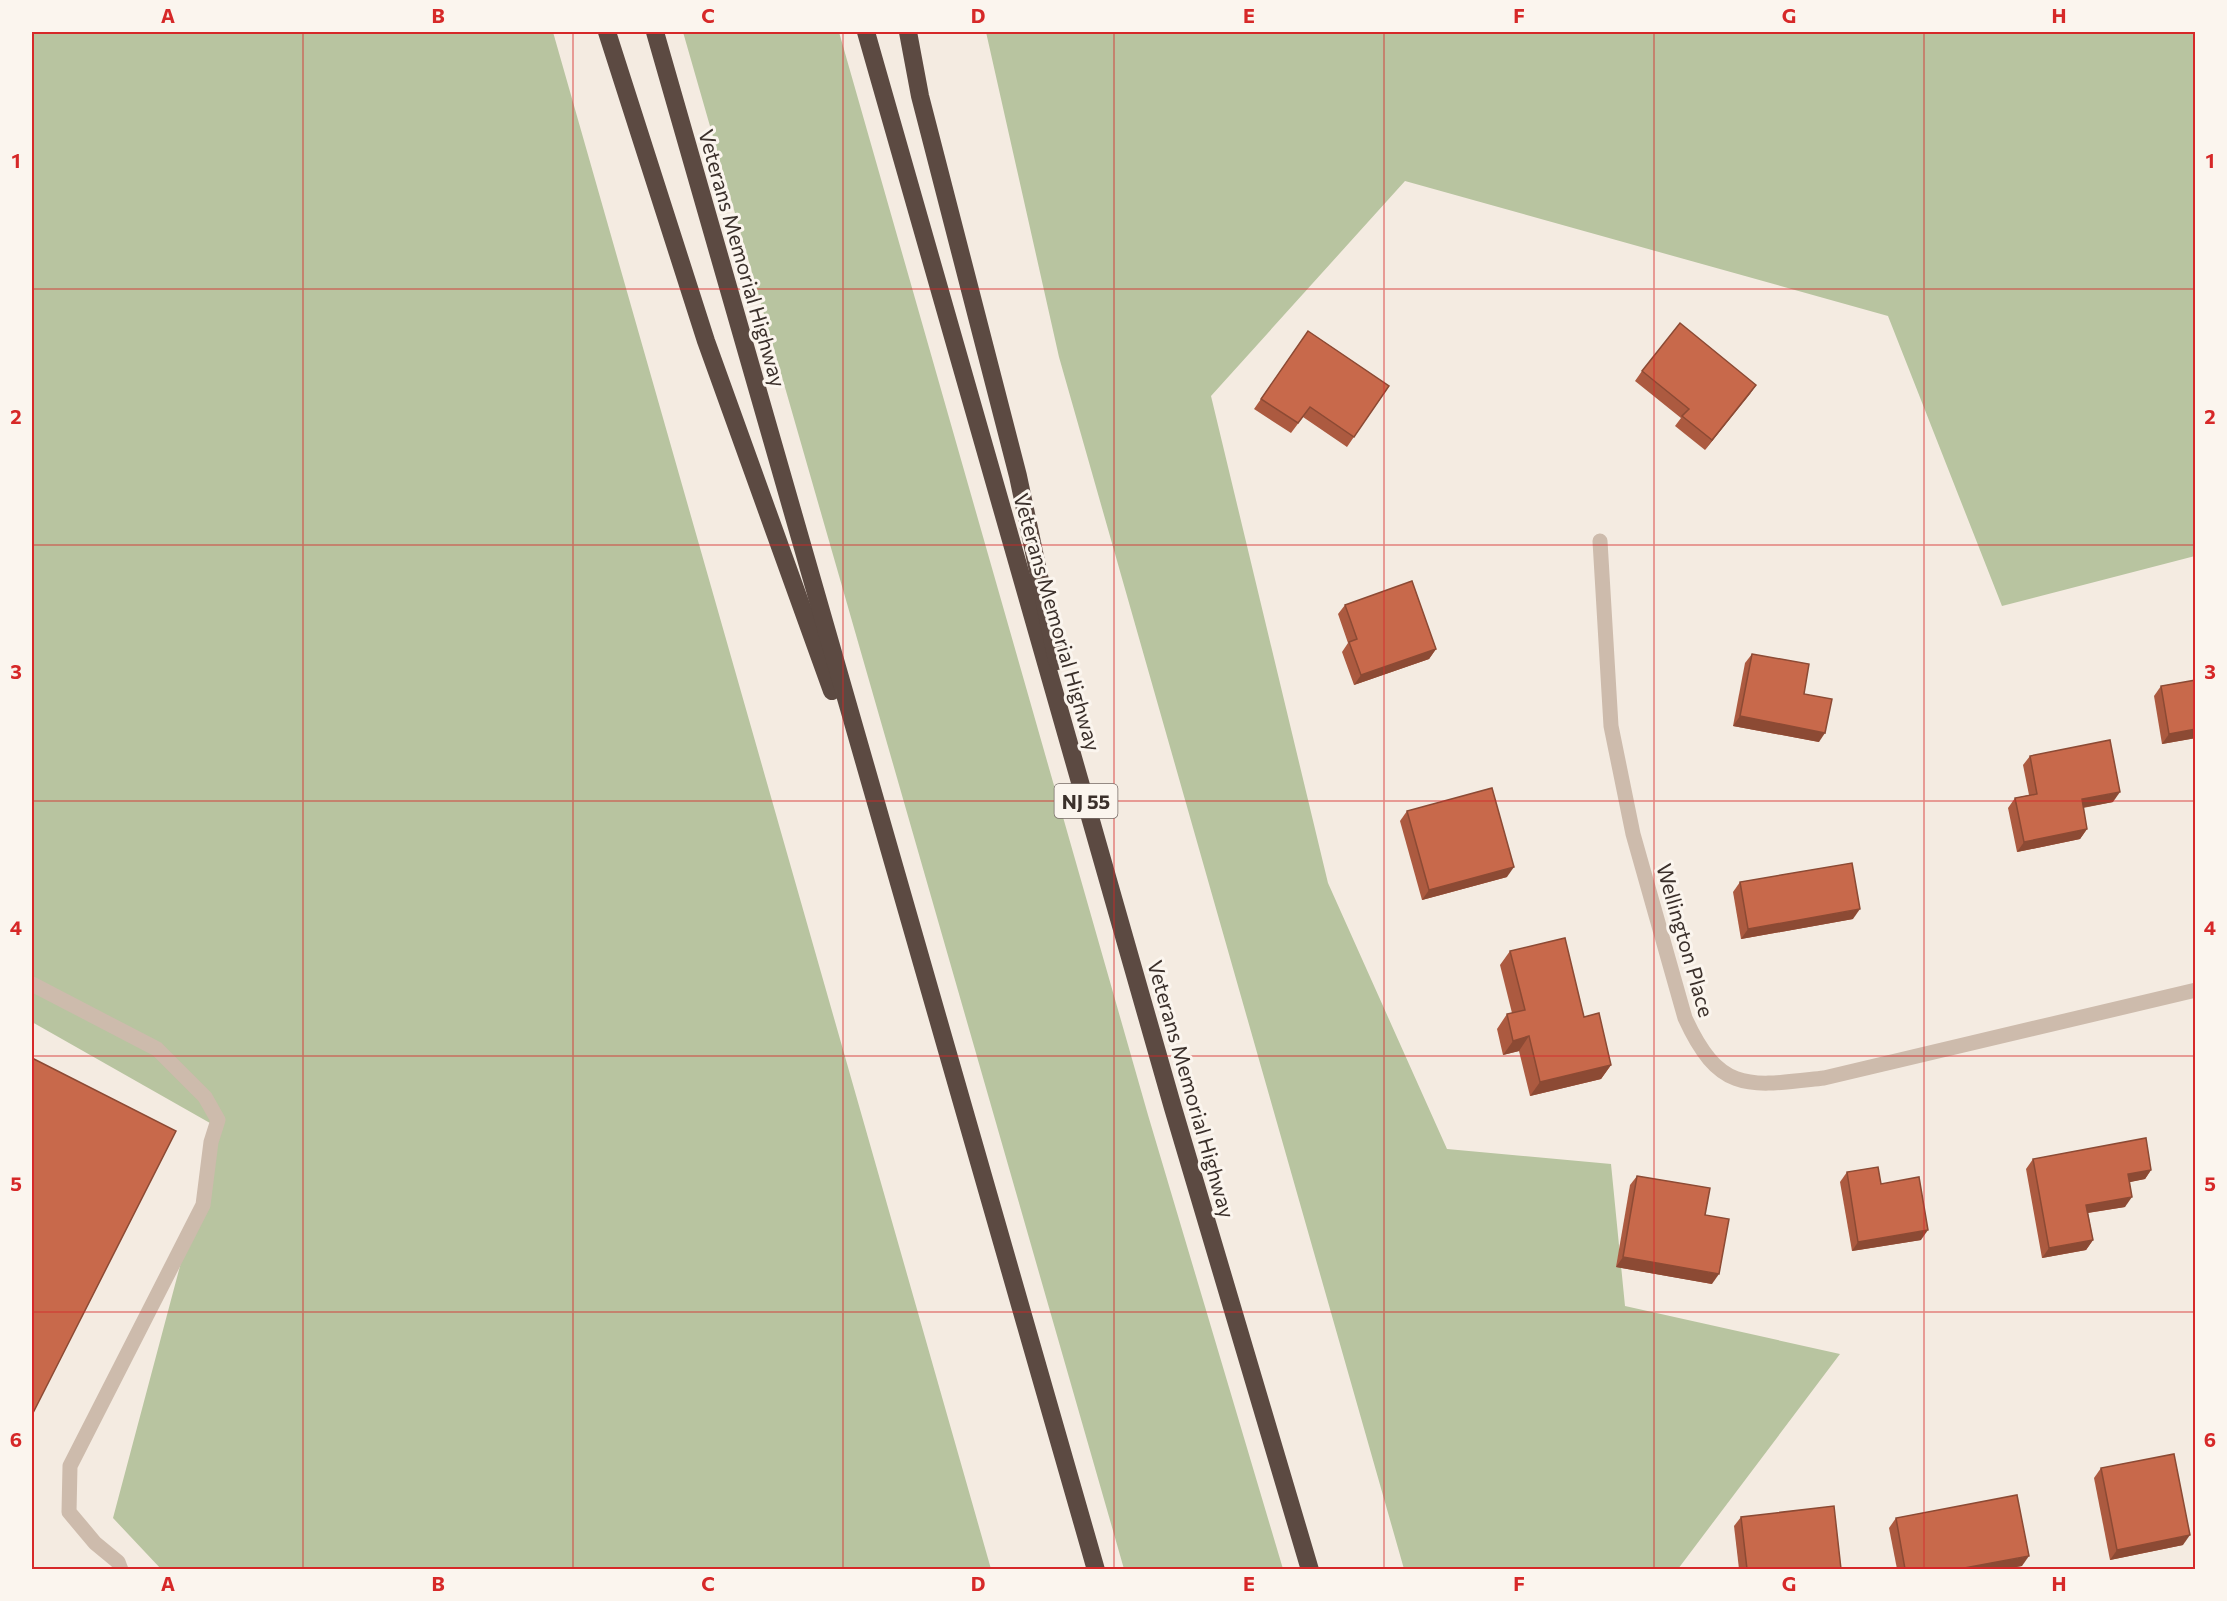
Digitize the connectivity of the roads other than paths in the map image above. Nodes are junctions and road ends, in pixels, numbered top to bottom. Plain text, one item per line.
1 (607, 32) edge
2 (655, 32) edge
3 (866, 32) edge
4 (908, 32) edge
5 (1600, 540) dead end
6 (1090, 815) junction
7 (887, 846) junction
8 (32, 984) edge
9 (2196, 990) edge
10 (121, 1569) edge
11 (1096, 1569) edge
12 (1310, 1569) edge

1 - 7 highway
2 - 7 highway, Veterans Memorial Highway
3 - 6 highway, Veterans Memorial Highway / NJ 55
4 - 6 highway
5 - 9 street, Wellington Place
6 - 12 highway, Veterans Memorial Highway / NJ 55
7 - 11 highway, Veterans Memorial Highway
8 - 10 street

